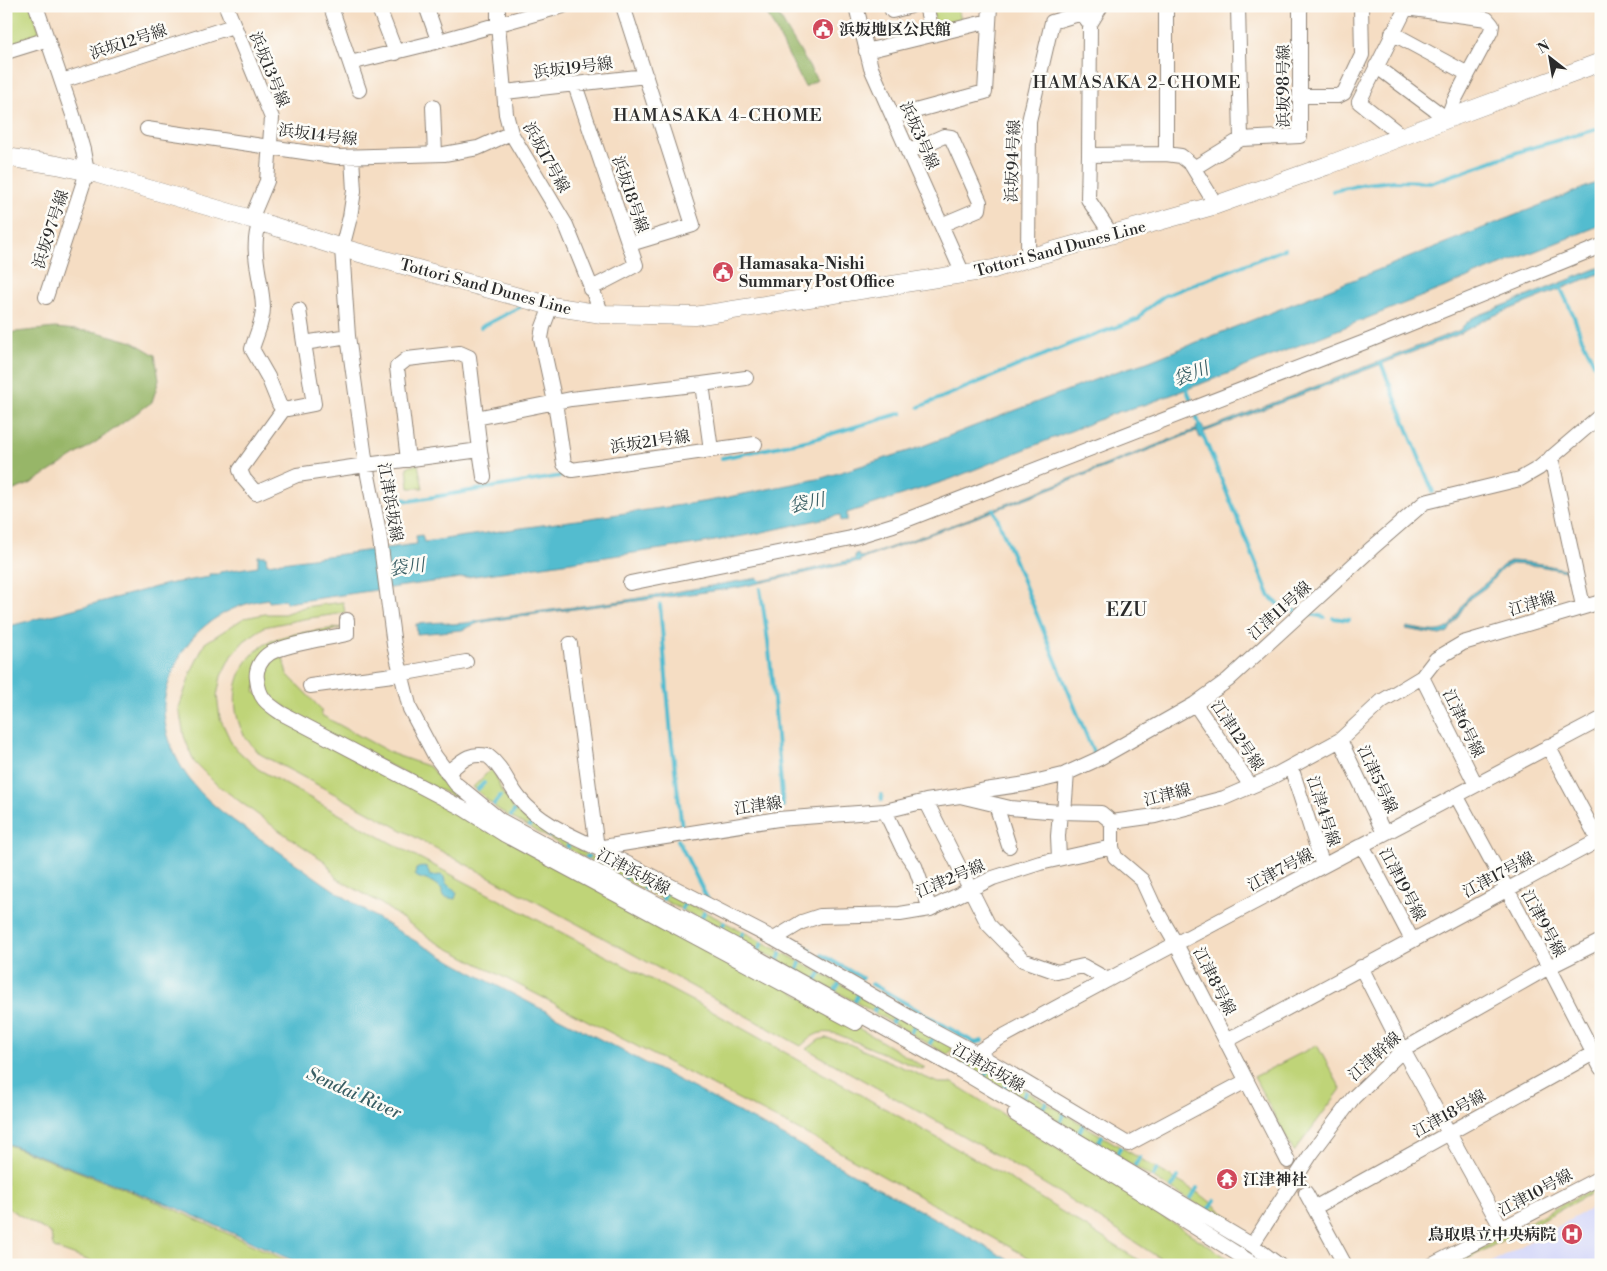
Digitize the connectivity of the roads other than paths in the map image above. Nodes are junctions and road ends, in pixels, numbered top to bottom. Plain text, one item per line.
1 (36, 6) edge
2 (226, 6) edge
3 (378, 6) edge
4 (426, 6) edge
5 (498, 6) edge
6 (563, 6) edge
7 (624, 6) edge
8 (856, 6) edge
9 (891, 6) edge
10 (911, 6) edge
11 (926, 6) edge
12 (990, 6) edge
13 (1100, 6) edge
14 (1166, 6) edge
15 (1238, 6) edge
16 (1300, 6) edge
17 (1361, 6) edge
18 (335, 8) edge
19 (989, 21) junction
20 (1090, 24) junction
21 (498, 25) junction
22 (233, 26) junction
23 (1392, 33) junction
24 (933, 34) junction
25 (48, 39) junction
26 (436, 42) junction
27 (866, 51) junction
28 (6, 52) edge
29 (396, 53) junction
30 (1601, 62) edge
31 (350, 63) junction
32 (1376, 66) junction
33 (1468, 74) junction
34 (646, 76) junction
35 (62, 81) junction
36 (575, 85) junction
37 (360, 90) dead end
38 (505, 92) junction
39 (1301, 96) junction
40 (433, 107) dead end
41 (893, 117) junction
42 (1447, 119) junction
43 (148, 129) dead end
44 (511, 133) junction
45 (1402, 136) junction
46 (1242, 139) junction
47 (271, 146) junction
48 (908, 152) junction
49 (435, 154) junction
50 (1166, 154) junction
51 (1089, 155) junction
52 (6, 157) edge
53 (352, 157) junction
54 (1194, 168) junction
55 (87, 172) junction
56 (1216, 205) junction
57 (255, 220) junction
58 (941, 225) junction
59 (1112, 234) junction
60 (630, 244) junction
61 (1601, 246) edge
62 (342, 248) junction
63 (1028, 258) junction
64 (963, 274) junction
65 (590, 289) junction
66 (46, 297) dead end
67 (551, 306) junction
68 (298, 310) dead end
69 (602, 314) junction
70 (348, 336) junction
71 (304, 343) junction
72 (746, 378) dead end
73 (702, 384) junction
74 (555, 402) junction
75 (284, 410) junction
76 (1601, 415) edge
77 (476, 418) junction
78 (755, 444) dead end
79 (480, 450) junction
80 (711, 450) junction
81 (1551, 457) junction
82 (408, 460) junction
83 (366, 465) junction
84 (484, 477) dead end
85 (630, 583) dead end
86 (1601, 602) edge
87 (1583, 606) junction
88 (347, 620) dead end
89 (570, 644) dead end
90 (466, 662) dead end
91 (400, 674) junction
92 (1422, 677) junction
93 (310, 686) dead end
94 (1195, 704) junction
95 (1599, 723) edge
96 (1340, 740) junction
97 (1548, 746) junction
98 (1291, 767) junction
99 (447, 773) junction
100 (1067, 773) junction
101 (1476, 785) junction
102 (1251, 786) junction
103 (1456, 795) junction
104 (960, 796) junction
105 (926, 801) junction
106 (996, 805) junction
107 (885, 811) junction
108 (1062, 812) junction
109 (1112, 822) junction
110 (1384, 833) junction
111 (1600, 842) edge
112 (1362, 845) junction
113 (1009, 846) dead end
114 (1112, 847) junction
115 (597, 848) junction
116 (1059, 858) junction
117 (1323, 866) junction
118 (970, 890) junction
119 (1506, 890) junction
120 (930, 910) junction
121 (774, 939) junction
122 (1412, 940) junction
123 (1601, 941) edge
124 (1176, 944) junction
125 (1549, 967) junction
126 (1361, 968) junction
127 (1108, 980) junction
128 (1226, 1041) junction
129 (1403, 1050) junction
130 (1597, 1051) edge
131 (976, 1053) junction
132 (1601, 1068) edge
133 (1246, 1081) junction
134 (1449, 1133) junction
135 (1288, 1161) tunnel mouth
136 (1601, 1177) edge
137 (1306, 1193) tunnel mouth
138 (1314, 1208) junction
139 (1502, 1229) junction
140 (1252, 1245) junction
141 (1255, 1265) edge
142 (1279, 1265) edge
143 (1345, 1265) edge
144 (1432, 1265) edge

1 - 25 street
2 - 22 street, 浜坂13号線
3 - 29 street
4 - 26 street
5 - 21 street, 浜坂17号線
6 - 21 street
7 - 34 street
8 - 27 street, 浜坂3号線
9 - 10 street
11 - 24 street
12 - 19 street
13 - 20 street
14 - 50 street
15 - 46 street
16 - 39 street, 浜坂98号線
17 - 39 street
18 - 31 street
19 - 24 street
19 - 41 street
20 - 51 street
20 - 63 street, 浜坂94号線
21 - 26 street
21 - 38 street, 浜坂17号線
22 - 35 street, 浜坂12号線
22 - 47 street, 浜坂13号線
23 - 32 street
23 - 33 street
23 - 33 street
24 - 27 street
25 - 28 street
25 - 35 street
26 - 29 street
27 - 41 street, 浜坂3号線
29 - 31 street
30 - 42 main road, Tottori Sand Dunes Line
31 - 37 street
32 - 42 street
32 - 45 street
33 - 42 street
34 - 36 street, 浜坂19号線
34 - 60 street
35 - 55 street
36 - 38 street, 浜坂19号線
36 - 60 street, 浜坂18号線
38 - 44 street, 浜坂17号線
39 - 46 street, 浜坂98号線
40 - 49 street
41 - 48 street, 浜坂3号線
42 - 45 main road, Tottori Sand Dunes Line
43 - 47 street, 浜坂14号線
44 - 49 street, 浜坂14号線
44 - 65 street, 浜坂17号線
45 - 56 main road, Tottori Sand Dunes Line
46 - 54 street, 浜坂98号線
47 - 53 street, 浜坂14号線
47 - 57 street, 浜坂13号線
48 - 58 street, 浜坂3号線
48 - 58 street
49 - 53 street, 浜坂14号線
50 - 51 street
50 - 54 street
51 - 59 street
52 - 55 main road, Tottori Sand Dunes Line
53 - 62 street, 江津浜坂線
54 - 56 street
55 - 57 main road, Tottori Sand Dunes Line
55 - 66 street, 浜坂97号線
56 - 59 main road, Tottori Sand Dunes Line
57 - 62 main road, Tottori Sand Dunes Line
57 - 75 street, 浜坂13号線
58 - 64 street, 浜坂3号線
59 - 63 main road, Tottori Sand Dunes Line
60 - 65 street, 浜坂18号線
61 - 85 street
62 - 67 main road, Tottori Sand Dunes Line
62 - 70 street, 江津浜坂線
63 - 64 main road, Tottori Sand Dunes Line
64 - 69 main road, Tottori Sand Dunes Line
65 - 69 street, 浜坂17号線
67 - 69 main road, Tottori Sand Dunes Line
67 - 74 street, 浜坂21号線
68 - 71 street
70 - 71 street
70 - 83 street, 江津浜坂線
71 - 75 street
72 - 73 street
73 - 74 street
73 - 80 street, 浜坂21号線
74 - 77 street
74 - 80 street, 浜坂21号線
75 - 83 street
76 - 81 street, 江津11号線
77 - 79 street
77 - 82 street
78 - 80 street
79 - 82 street
79 - 84 street
81 - 87 street
81 - 94 street, 江津11号線
82 - 83 street
83 - 91 street, 江津浜坂線
86 - 87 street, 江津線
87 - 92 street, 江津線
88 - 141 street
89 - 115 street
90 - 91 street
91 - 93 street
91 - 99 street, 江津浜坂線
92 - 96 street, 江津線
92 - 101 street, 江津6号線
94 - 100 street, 江津11号線
94 - 102 street, 江津12号線
95 - 97 street, 江津7号線
96 - 98 street, 江津線
96 - 110 street, 江津5号線
97 - 101 street, 江津7号線
97 - 111 street
98 - 102 street, 江津線
98 - 117 street, 江津4号線
99 - 115 street
99 - 140 street, 江津浜坂線
100 - 104 street, 江津11号線
100 - 108 street
101 - 103 street, 江津7号線
102 - 109 street, 江津線
103 - 110 street, 江津7号線
103 - 119 street, 江津9号線
104 - 105 street, 江津線
104 - 106 street, 江津線
105 - 107 street, 江津線
105 - 118 street
106 - 108 street, 江津線
106 - 113 street
107 - 115 street, 江津線
107 - 120 street
108 - 109 street, 江津線
108 - 116 street
109 - 114 street
110 - 112 street, 江津7号線
111 - 119 street, 江津17号線
112 - 117 street, 江津7号線
112 - 122 street, 江津19号線
114 - 116 street, 江津2号線
114 - 124 street, 江津8号線
115 - 121 street
116 - 118 street, 江津2号線
117 - 124 street, 江津7号線
118 - 120 street, 江津2号線
118 - 127 street
119 - 122 street, 江津17号線
119 - 125 street, 江津9号線
120 - 121 street, 江津2号線
121 - 131 street
122 - 126 street, 江津17号線
123 - 125 street, 江津幹線
124 - 127 street, 江津7号線
124 - 128 street, 江津8号線
125 - 129 street, 江津幹線
125 - 130 street, 江津9号線
126 - 128 street
126 - 129 street
127 - 131 street, 江津7号線
128 - 133 street, 江津8号線
129 - 134 street
129 - 140 street, 江津幹線
130 - 132 street, 江津9号線
130 - 134 street, 江津18号線
131 - 133 street
133 - 135 street, 江津8号線
134 - 138 street, 江津18号線
134 - 139 street
136 - 139 street, 江津10号線
137 - 138 street
138 - 143 street
139 - 144 street, 江津10号線
140 - 142 street, 江津浜坂線

